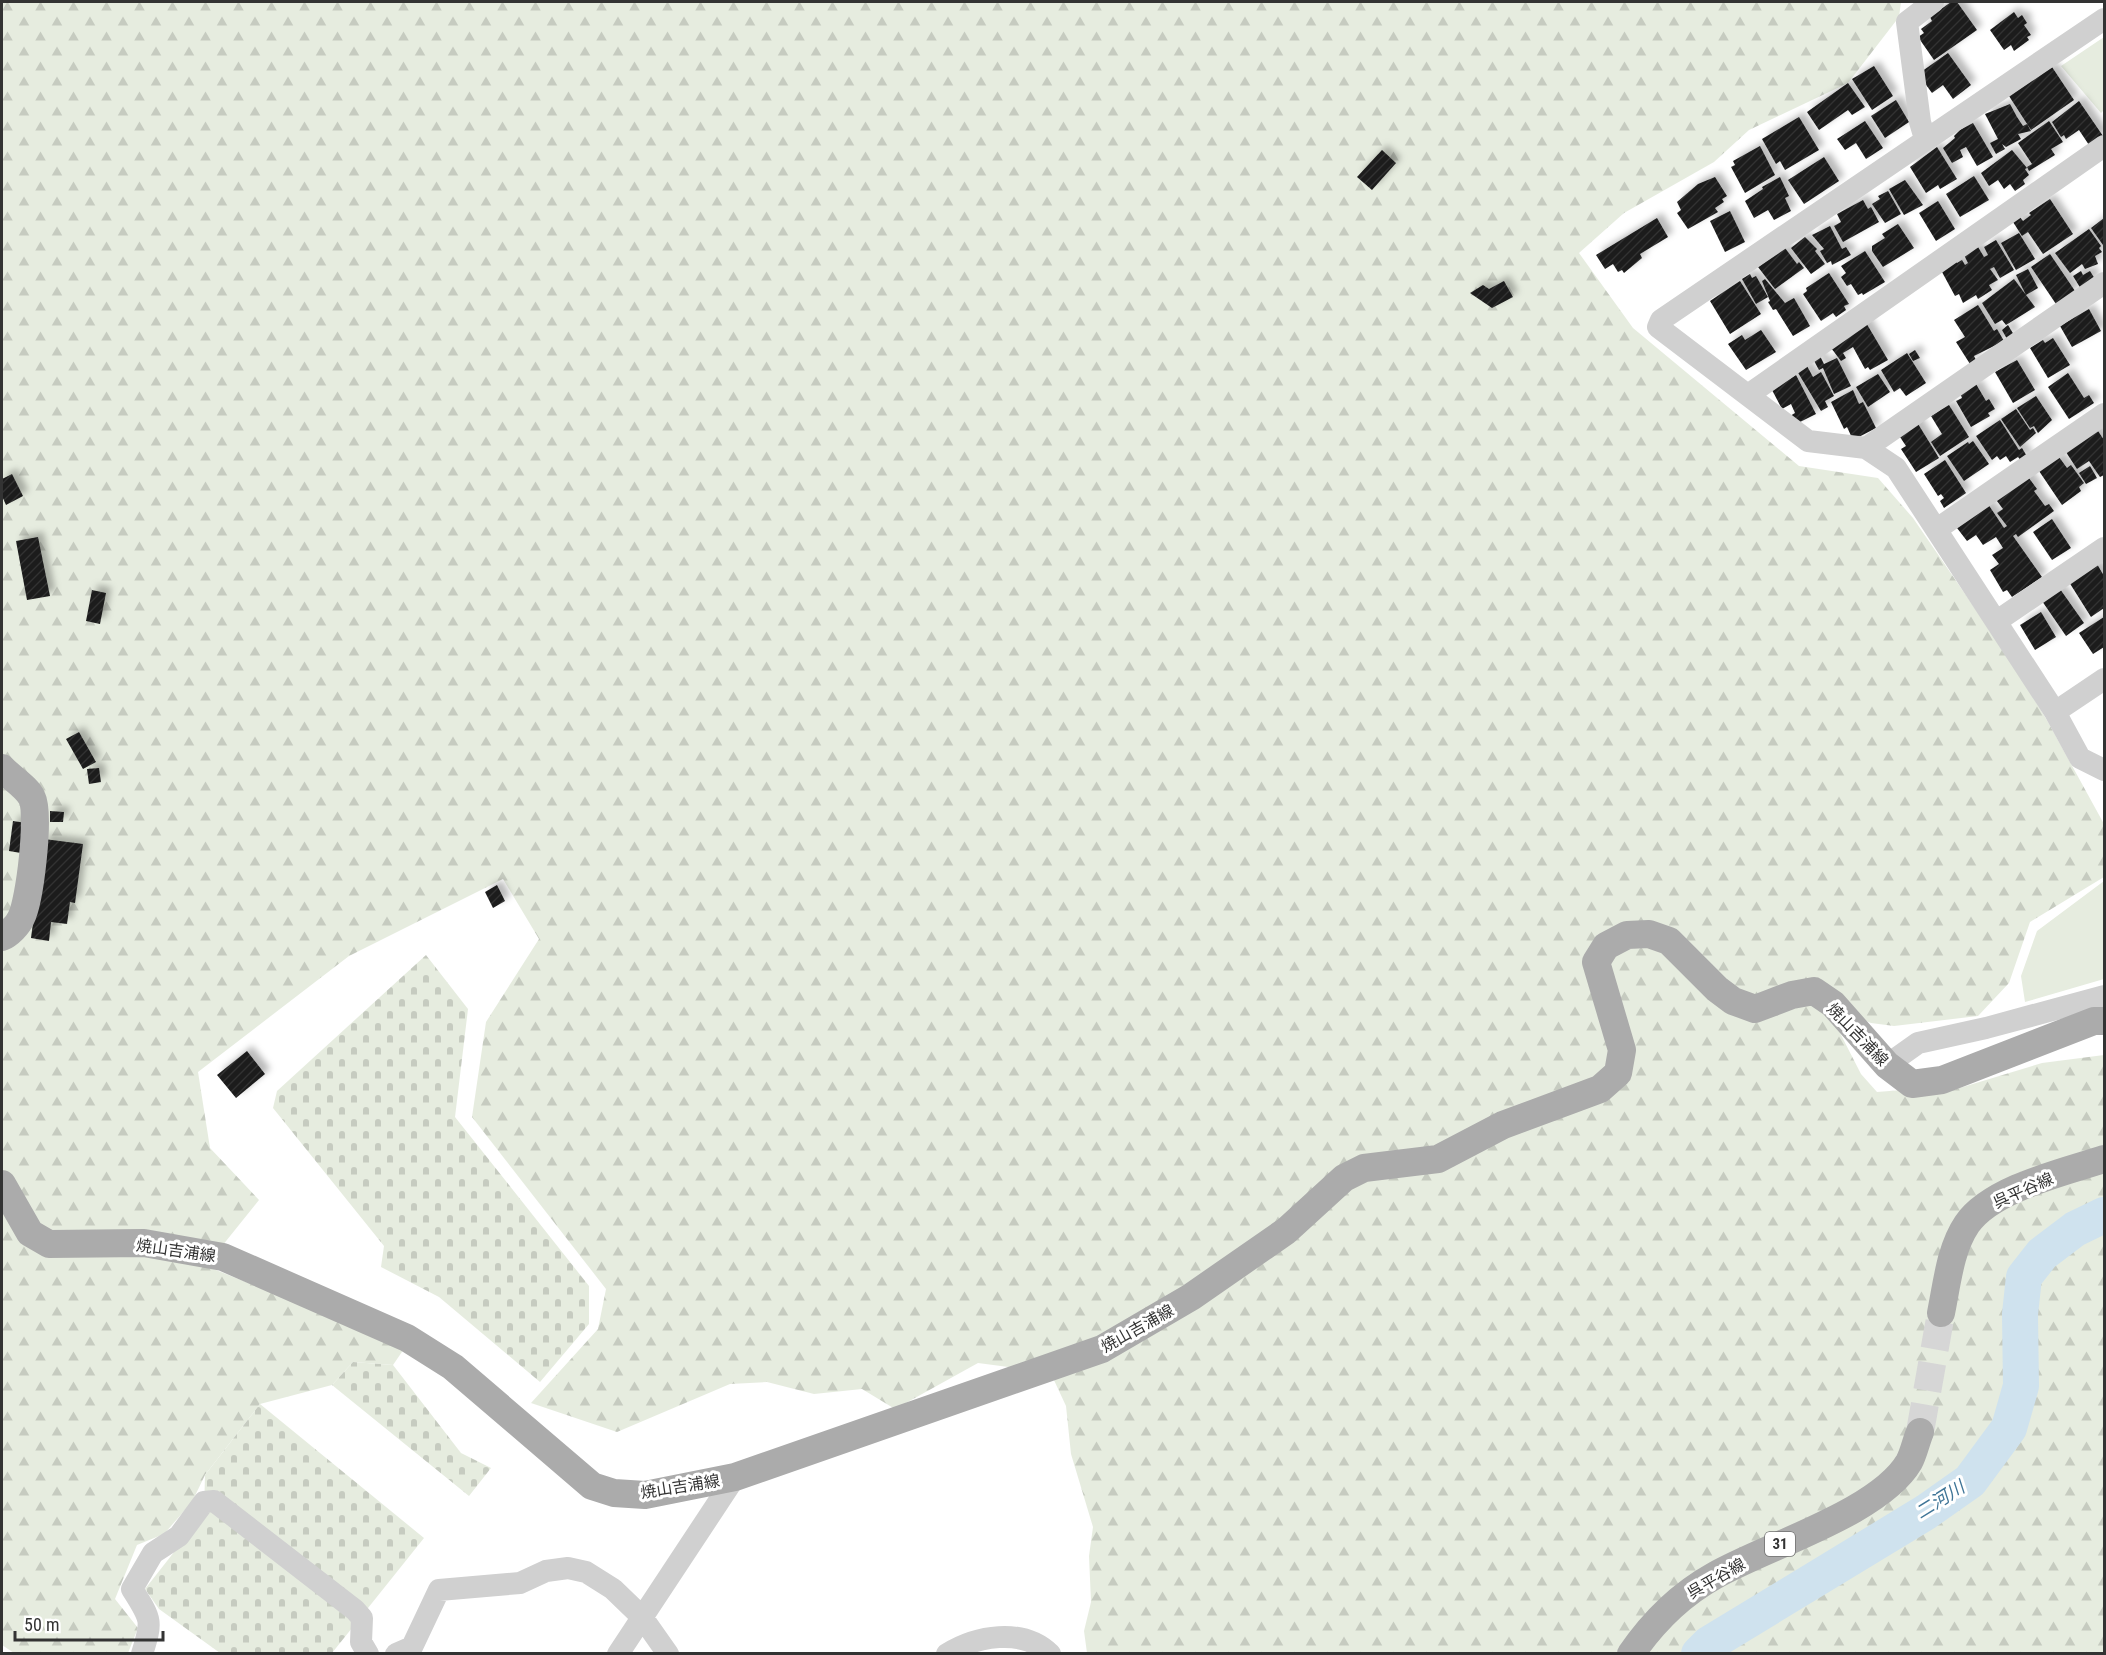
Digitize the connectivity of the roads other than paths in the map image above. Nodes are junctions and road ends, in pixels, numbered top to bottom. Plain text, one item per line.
1 (1933, 2) edge
2 (2104, 19) edge
3 (1925, 139) junction
4 (2104, 146) edge
5 (2104, 283) edge
6 (1748, 395) junction
7 (2104, 414) edge
8 (1866, 448) junction
9 (1937, 530) junction
10 (2104, 548) edge
11 (1997, 621) junction
12 (2104, 679) edge
13 (2055, 712) junction
14 (2, 768) edge
15 (2104, 770) edge
16 (2, 937) edge
17 (2104, 996) edge
18 (2104, 1021) edge
19 (1887, 1065) junction
20 (2104, 1159) edge
21 (2, 1184) edge
22 (1941, 1313) tunnel mouth
23 (1920, 1432) tunnel mouth
24 (735, 1477) junction
25 (642, 1617) junction
26 (142, 1653) edge
27 (368, 1653) edge
28 (396, 1653) edge
29 (618, 1653) edge
30 (668, 1653) edge
31 (947, 1653) edge
32 (1050, 1653) edge
33 (1631, 1653) edge

1 - 3 street
2 - 3 street
3 - 6 street
4 - 6 street
5 - 8 street
6 - 8 street
7 - 9 street
8 - 9 street
9 - 11 street
10 - 11 street
11 - 13 street
12 - 13 street
13 - 15 street
14 - 16 main road
17 - 19 street
18 - 19 main road, 焼山吉浦線
19 - 24 main road, 焼山吉浦線
20 - 22 main road, 呉平谷線
21 - 24 main road, 焼山吉浦線
23 - 33 main road, 呉平谷線 / 31
24 - 25 street
25 - 28 street
25 - 29 street
25 - 30 street
26 - 27 street
31 - 32 street

